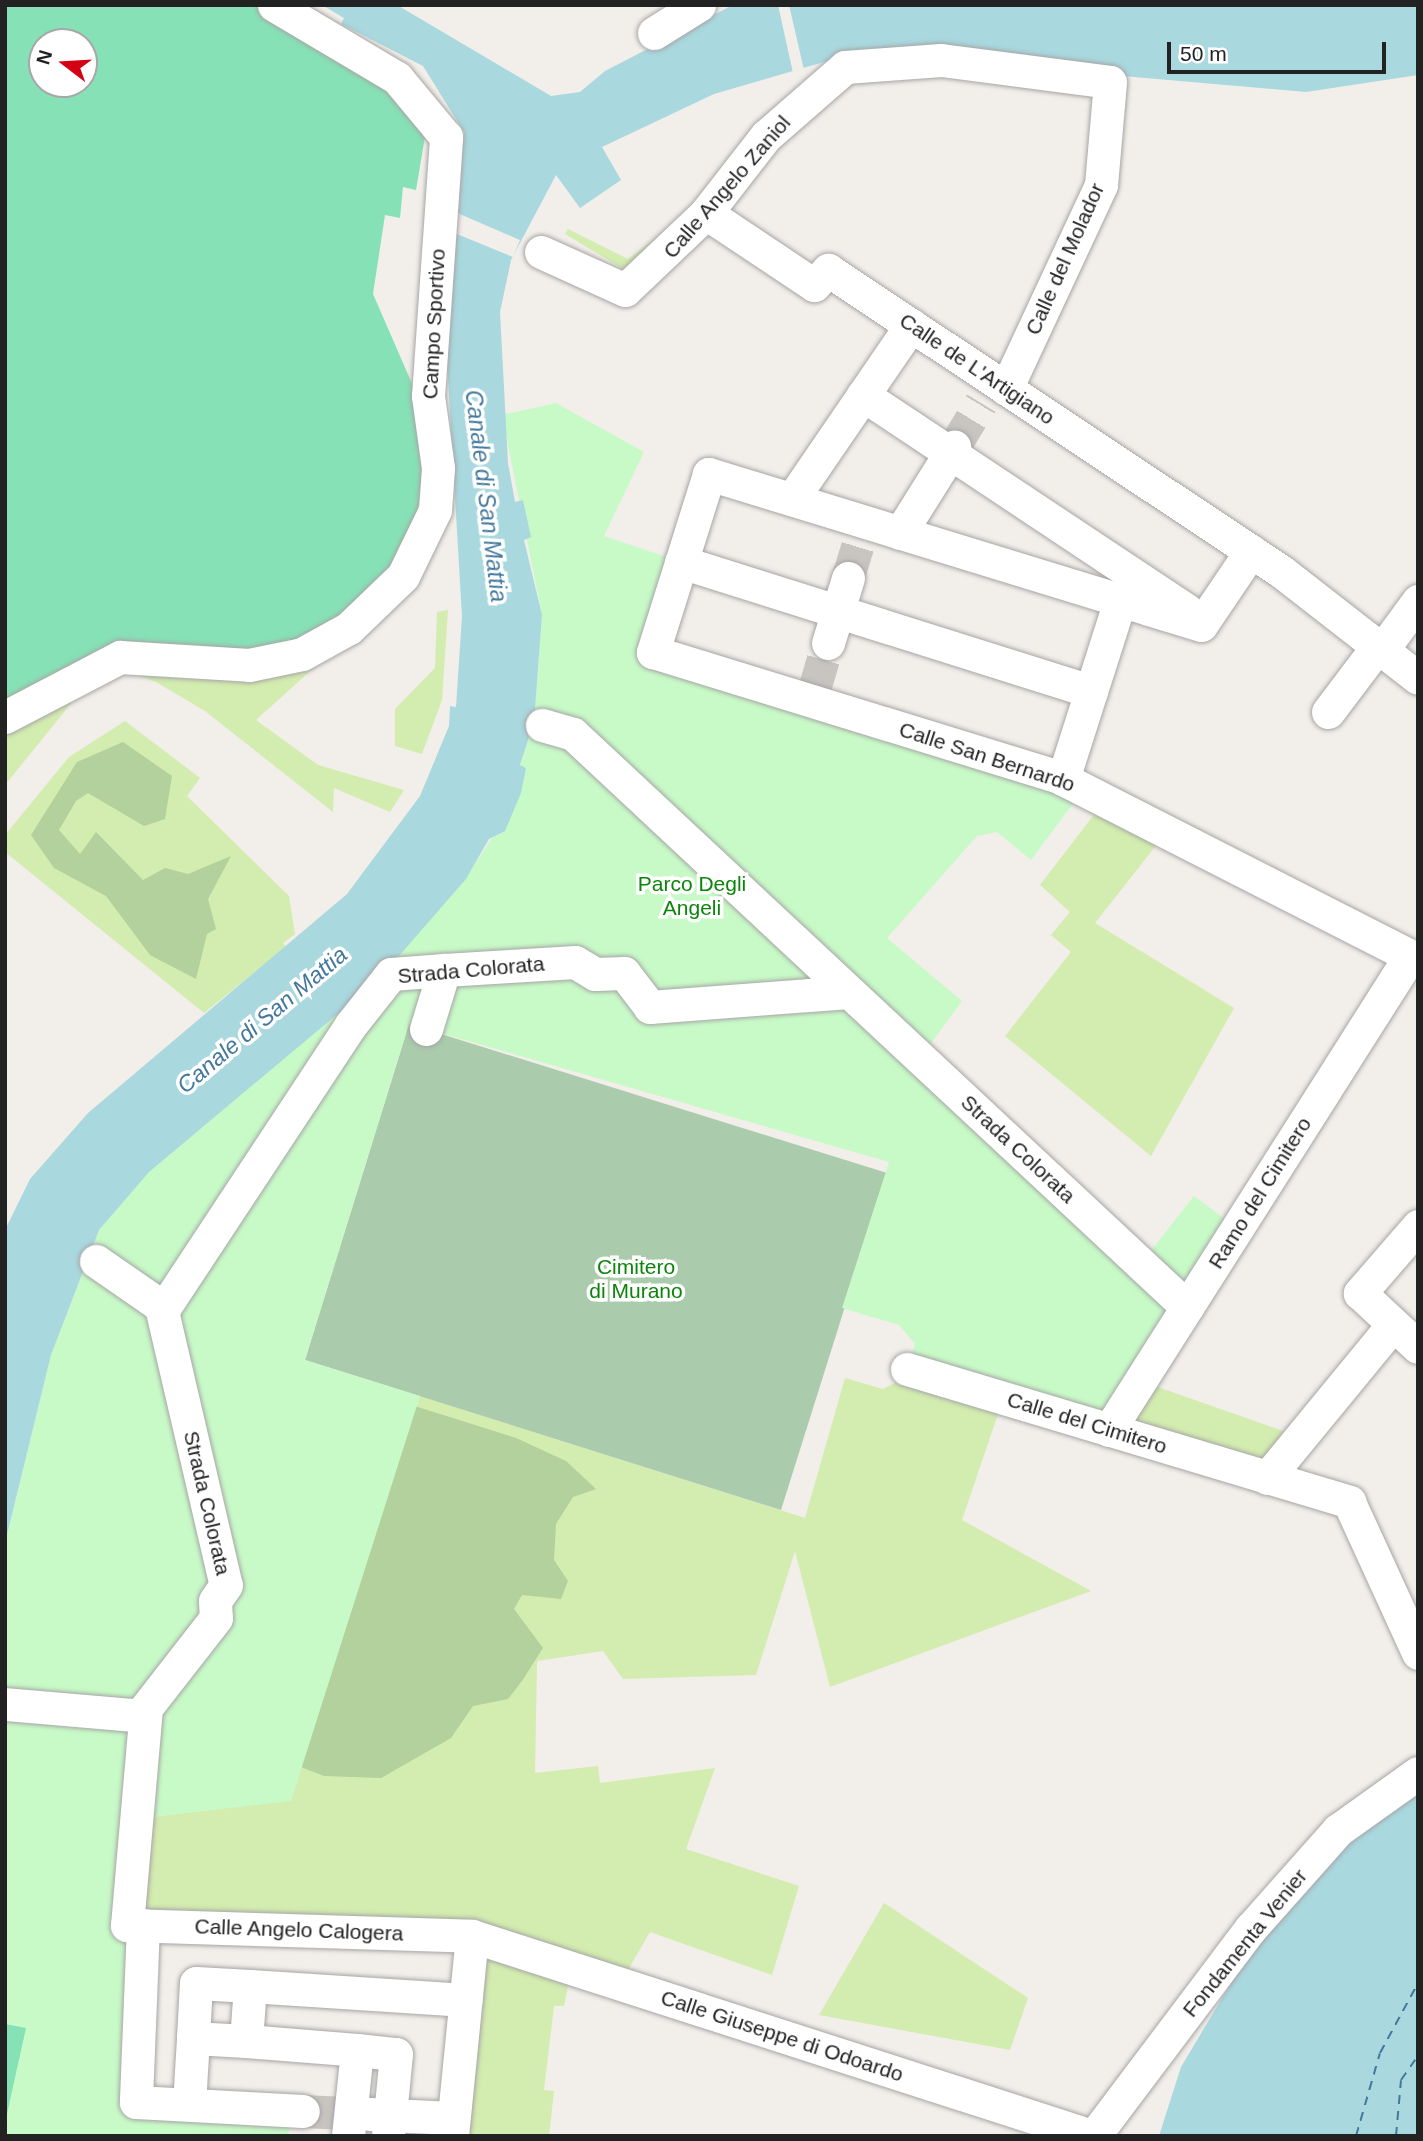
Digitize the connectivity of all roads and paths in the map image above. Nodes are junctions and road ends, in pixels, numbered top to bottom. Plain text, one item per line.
1 (274, 5) edge
2 (312, 5) edge
3 (704, 6) edge
4 (656, 21) edge
5 (1110, 82) joint
6 (445, 177) junction
7 (706, 213) junction
8 (541, 252) dead end
9 (911, 325) junction
10 (994, 391) junction
11 (863, 396) junction
12 (952, 450) junction
13 (792, 499) junction
14 (900, 533) junction
15 (1251, 551) junction
16 (681, 562) junction
17 (848, 578) tunnel mouth
18 (1120, 600) junction
19 (1418, 601) edge
20 (838, 611) junction
21 (1204, 621) junction
22 (828, 643) tunnel mouth
23 (1380, 648) junction
24 (1418, 678) edge
25 (1091, 691) junction
26 (1328, 712) dead end
27 (5, 716) edge
28 (542, 725) dead end
29 (1063, 779) junction
30 (1414, 958) edge
31 (444, 970) junction
32 (849, 992) junction
33 (426, 1029) dead end
34 (1418, 1226) edge
35 (96, 1261) dead end
36 (1187, 1307) junction
37 (164, 1308) junction
38 (1392, 1326) junction
39 (1418, 1347) edge
40 (907, 1369) dead end
41 (1109, 1430) junction
42 (1267, 1478) junction
43 (1418, 1653) edge
44 (5, 1704) edge
45 (144, 1716) junction
46 (1418, 1773) edge
47 (135, 1925) junction
48 (472, 1936) junction
49 (250, 1986) junction
50 (466, 2000) junction
51 (193, 2038) junction
52 (246, 2041) junction
53 (357, 2050) junction
54 (189, 2104) junction
55 (303, 2110) tunnel mouth
56 (348, 2120) edge
57 (389, 2125) edge
58 (453, 2127) edge
59 (1093, 2136) edge

1 - 6 street, Campo Sportivo
2 - 6 street
3 - 4 street
5 - 7 street, Calle Angelo Zaniol
5 - 10 street, Calle del Molador
6 - 27 street, Campo Sportivo
7 - 8 street, Calle Angelo Zaniol
7 - 9 street, Calle de L'Artigiano
9 - 10 street, Calle de L'Artigiano
9 - 11 street
10 - 15 street, Calle de L'Artigiano
11 - 12 street
11 - 13 street
12 - 14 street
12 - 21 street
13 - 14 street
13 - 16 street
14 - 18 street
15 - 21 street
15 - 23 street, Calle de L'Artigiano
16 - 20 street
16 - 29 street, Calle San Bernardo
17 - 20 street
18 - 21 street
18 - 25 street
19 - 23 street
20 - 22 street
20 - 25 street
23 - 24 street, Calle de L'Artigiano
23 - 26 street
25 - 29 street
28 - 32 street, Strada Colorata
29 - 30 street, Calle San Bernardo
30 - 36 street, Ramo del Cimitero
31 - 32 street, Strada Colorata
31 - 33 street
31 - 37 street, Strada Colorata
32 - 36 street, Strada Colorata
34 - 38 street
35 - 37 street
36 - 41 street, Ramo del Cimitero
37 - 45 street, Strada Colorata
38 - 39 street
38 - 42 street
40 - 41 street, Calle del Cimitero
41 - 42 street, Calle del Cimitero
42 - 43 street, Calle del Cimitero
44 - 45 street
45 - 47 street
46 - 59 street, Fondamenta Venier
47 - 48 street, Calle Angelo Calogera
47 - 54 street
48 - 50 street
48 - 59 street, Calle Giuseppe di Odoardo
49 - 50 street
49 - 51 street
49 - 52 street
50 - 58 street
51 - 52 street
51 - 54 street
52 - 53 street
53 - 56 street
53 - 57 street
54 - 55 street
56 - 57 street
57 - 58 street

